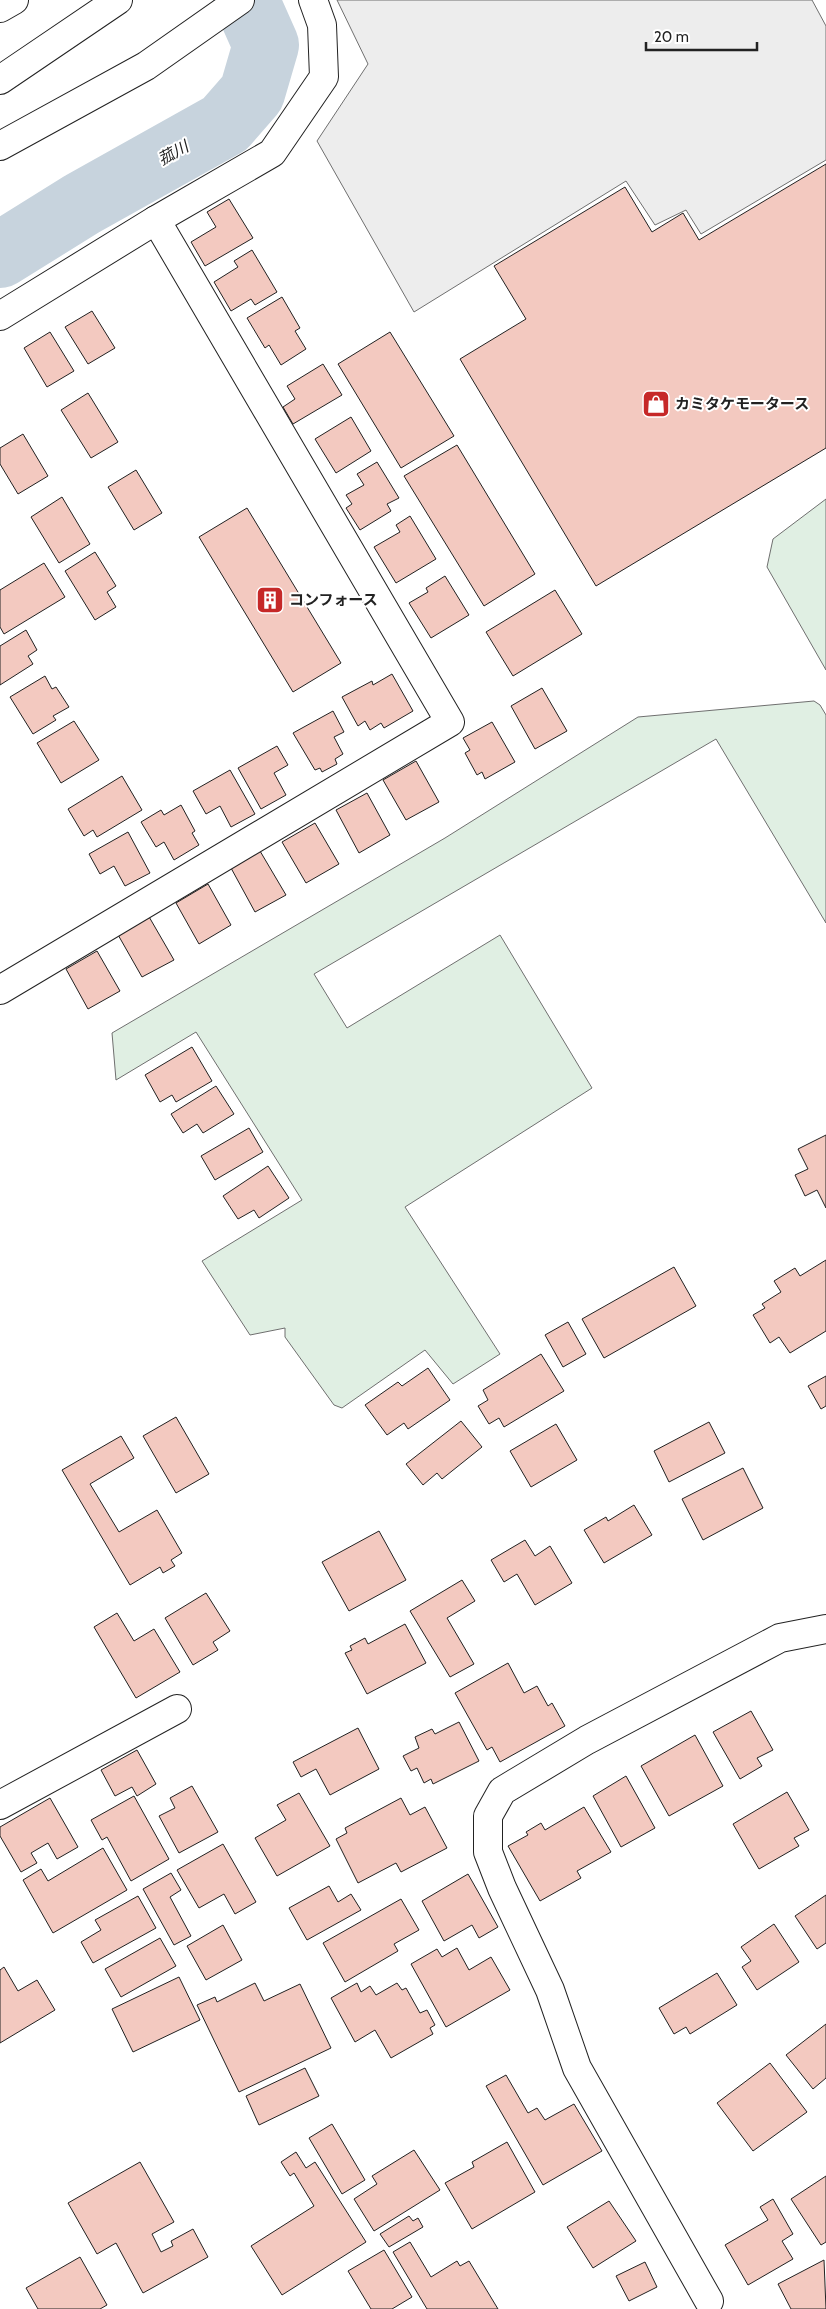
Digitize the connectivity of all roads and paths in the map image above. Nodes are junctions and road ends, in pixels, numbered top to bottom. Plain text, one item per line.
1 (14, 0) edge
2 (118, 0) edge
3 (240, 0) edge
4 (313, 0) edge
5 (0, 8) edge
6 (0, 80) edge
7 (0, 146) edge
8 (156, 220) junction
9 (0, 316) edge
10 (0, 990) edge
11 (826, 1628) edge
12 (177, 1709) dead end
13 (2, 1799) edge
14 (706, 2306) edge

1 - 5 main road
2 - 6 main road
3 - 7 main road
4 - 8 main road
8 - 9 main road
8 - 10 main road
11 - 14 main road
12 - 13 main road

